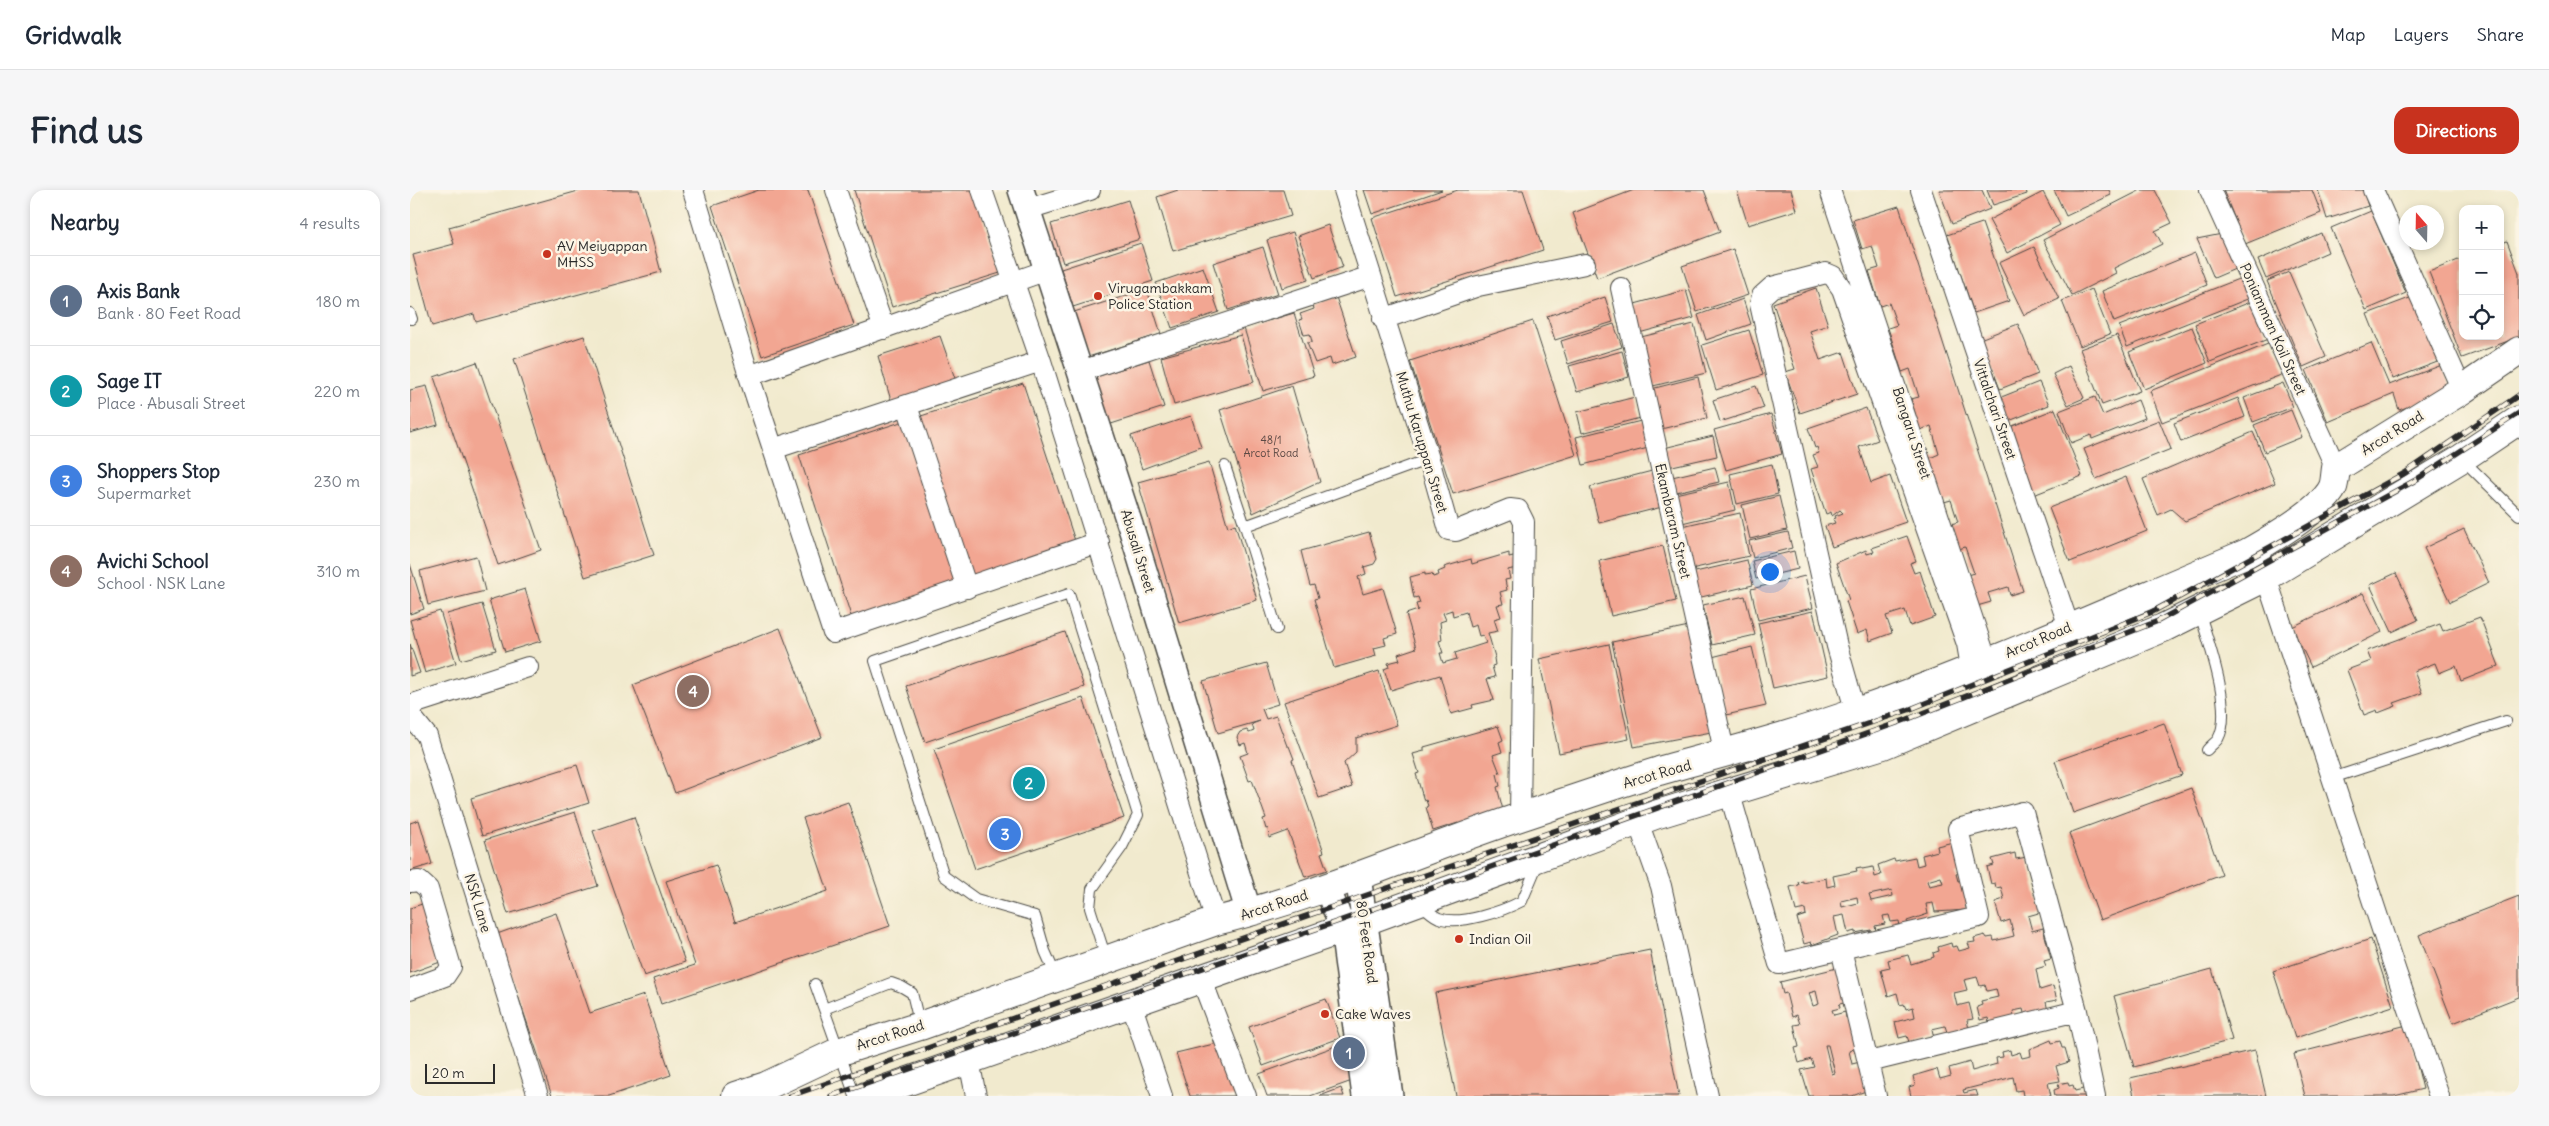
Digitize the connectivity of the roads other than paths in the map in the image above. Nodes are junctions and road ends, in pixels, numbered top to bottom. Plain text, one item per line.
1 (693, 190) edge
2 (836, 190) edge
3 (982, 190) edge
4 (1090, 190) edge
5 (1344, 190) edge
6 (1921, 190) edge
7 (2210, 190) edge
8 (2372, 190) edge
9 (1833, 197) edge
10 (1024, 200) edge
11 (1585, 264) dead end
12 (1047, 270) junction
13 (1371, 276) junction
14 (1014, 283) junction
15 (1621, 288) dead end
16 (410, 313) edge
17 (410, 319) edge
18 (1383, 319) junction
19 (884, 329) junction
20 (2519, 352) edge
21 (1041, 362) junction
22 (1081, 371) junction
23 (749, 376) junction
24 (2462, 390) junction
25 (907, 406) junction
26 (2519, 420) edge
27 (773, 449) junction
28 (2462, 458) junction
29 (1429, 459) junction
30 (1225, 466) dead end
31 (2336, 468) junction
32 (2519, 515) edge
33 (1245, 526) junction
34 (1099, 542) junction
35 (2266, 577) junction
36 (967, 588) junction
37 (2199, 610) junction
38 (2069, 627) junction
39 (1277, 628) dead end
40 (1979, 664) junction
41 (528, 667) dead end
42 (410, 705) edge
43 (1856, 713) junction
44 (410, 715) edge
45 (2506, 721) dead end
46 (2207, 750) dead end
47 (1725, 755) junction
48 (2332, 778) junction
49 (1730, 791) junction
50 (1520, 817) junction
51 (1638, 822) junction
52 (1540, 858) junction
53 (1358, 877) junction
54 (410, 882) edge
55 (1327, 888) junction
56 (1418, 901) junction
57 (1249, 913) junction
58 (1216, 922) junction
59 (1354, 925) junction
60 (1841, 949) junction
61 (1107, 960) junction
62 (1056, 977) junction
63 (815, 984) dead end
64 (410, 989) edge
65 (1205, 989) junction
66 (824, 1009) junction
67 (2077, 1011) junction
68 (1135, 1012) junction
69 (920, 1026) junction
70 (838, 1052) junction
71 (969, 1060) junction
72 (1869, 1062) junction
73 (538, 1096) edge
74 (736, 1096) edge
75 (856, 1096) edge
76 (866, 1096) edge
77 (976, 1096) edge
78 (1162, 1096) edge
79 (1246, 1096) edge
80 (1365, 1096) edge
81 (1390, 1096) edge
82 (1708, 1096) edge
83 (1876, 1096) edge
84 (2095, 1096) edge
85 (2438, 1096) edge

1 - 23 street
2 - 19 street
3 - 14 street
4 - 10 street
5 - 13 street, Muthu Karuppan Street
6 - 38 street, Vittalchari Street
7 - 31 street, Poniamman Koil Street
8 - 24 street
9 - 40 street, Bangaru Street
10 - 12 street, Abusali Street
11 - 18 street
12 - 14 street
12 - 22 street, Abusali Street
13 - 18 street, Muthu Karuppan Street
13 - 22 street
14 - 19 street
14 - 21 street
15 - 47 street, Ekambaram Street
16 - 17 lane
18 - 29 street, Muthu Karuppan Street
19 - 23 street
20 - 24 main road, Arcot Road
21 - 25 street
21 - 34 street
22 - 57 street, Abusali Street
23 - 27 street
24 - 31 main road, Arcot Road
25 - 27 street
25 - 36 street
26 - 28 main road
27 - 36 street
28 - 32 lane
28 - 35 main road
29 - 33 lane
29 - 50 street, Muthu Karuppan Street
30 - 33 lane
31 - 38 main road, Arcot Road
33 - 39 lane
34 - 36 street
34 - 58 street
35 - 37 main road
35 - 48 street
37 - 46 lane
37 - 49 main road
38 - 40 main road, Arcot Road
40 - 43 main road, Arcot Road
40 - 43 street
41 - 42 street
43 - 47 main road, Arcot Road
44 - 73 street, NSK Lane
45 - 48 lane
47 - 50 main road, Arcot Road
48 - 85 street
49 - 51 main road
49 - 60 street
50 - 53 main road, Arcot Road
51 - 52 main road
51 - 82 street
52 - 56 main road
52 - 56 lane
53 - 55 main road, Arcot Road
53 - 59 street, 80 Feet Road
54 - 64 street
55 - 57 main road, Arcot Road
55 - 59 street, 80 Feet Road
56 - 59 main road
57 - 58 main road, Arcot Road
58 - 61 main road, Arcot Road
59 - 65 main road
59 - 80 street, 80 Feet Road
59 - 81 street, 80 Feet Road
60 - 67 street
60 - 72 street
61 - 62 main road, Arcot Road
61 - 62 lane
62 - 69 main road, Arcot Road
63 - 66 lane
65 - 68 main road
65 - 79 street
66 - 69 lane
66 - 70 lane
67 - 72 street
67 - 84 street
68 - 71 main road
68 - 78 street
69 - 70 main road, Arcot Road
70 - 74 main road, Arcot Road
70 - 75 lane
71 - 76 main road
71 - 77 street
72 - 83 street

